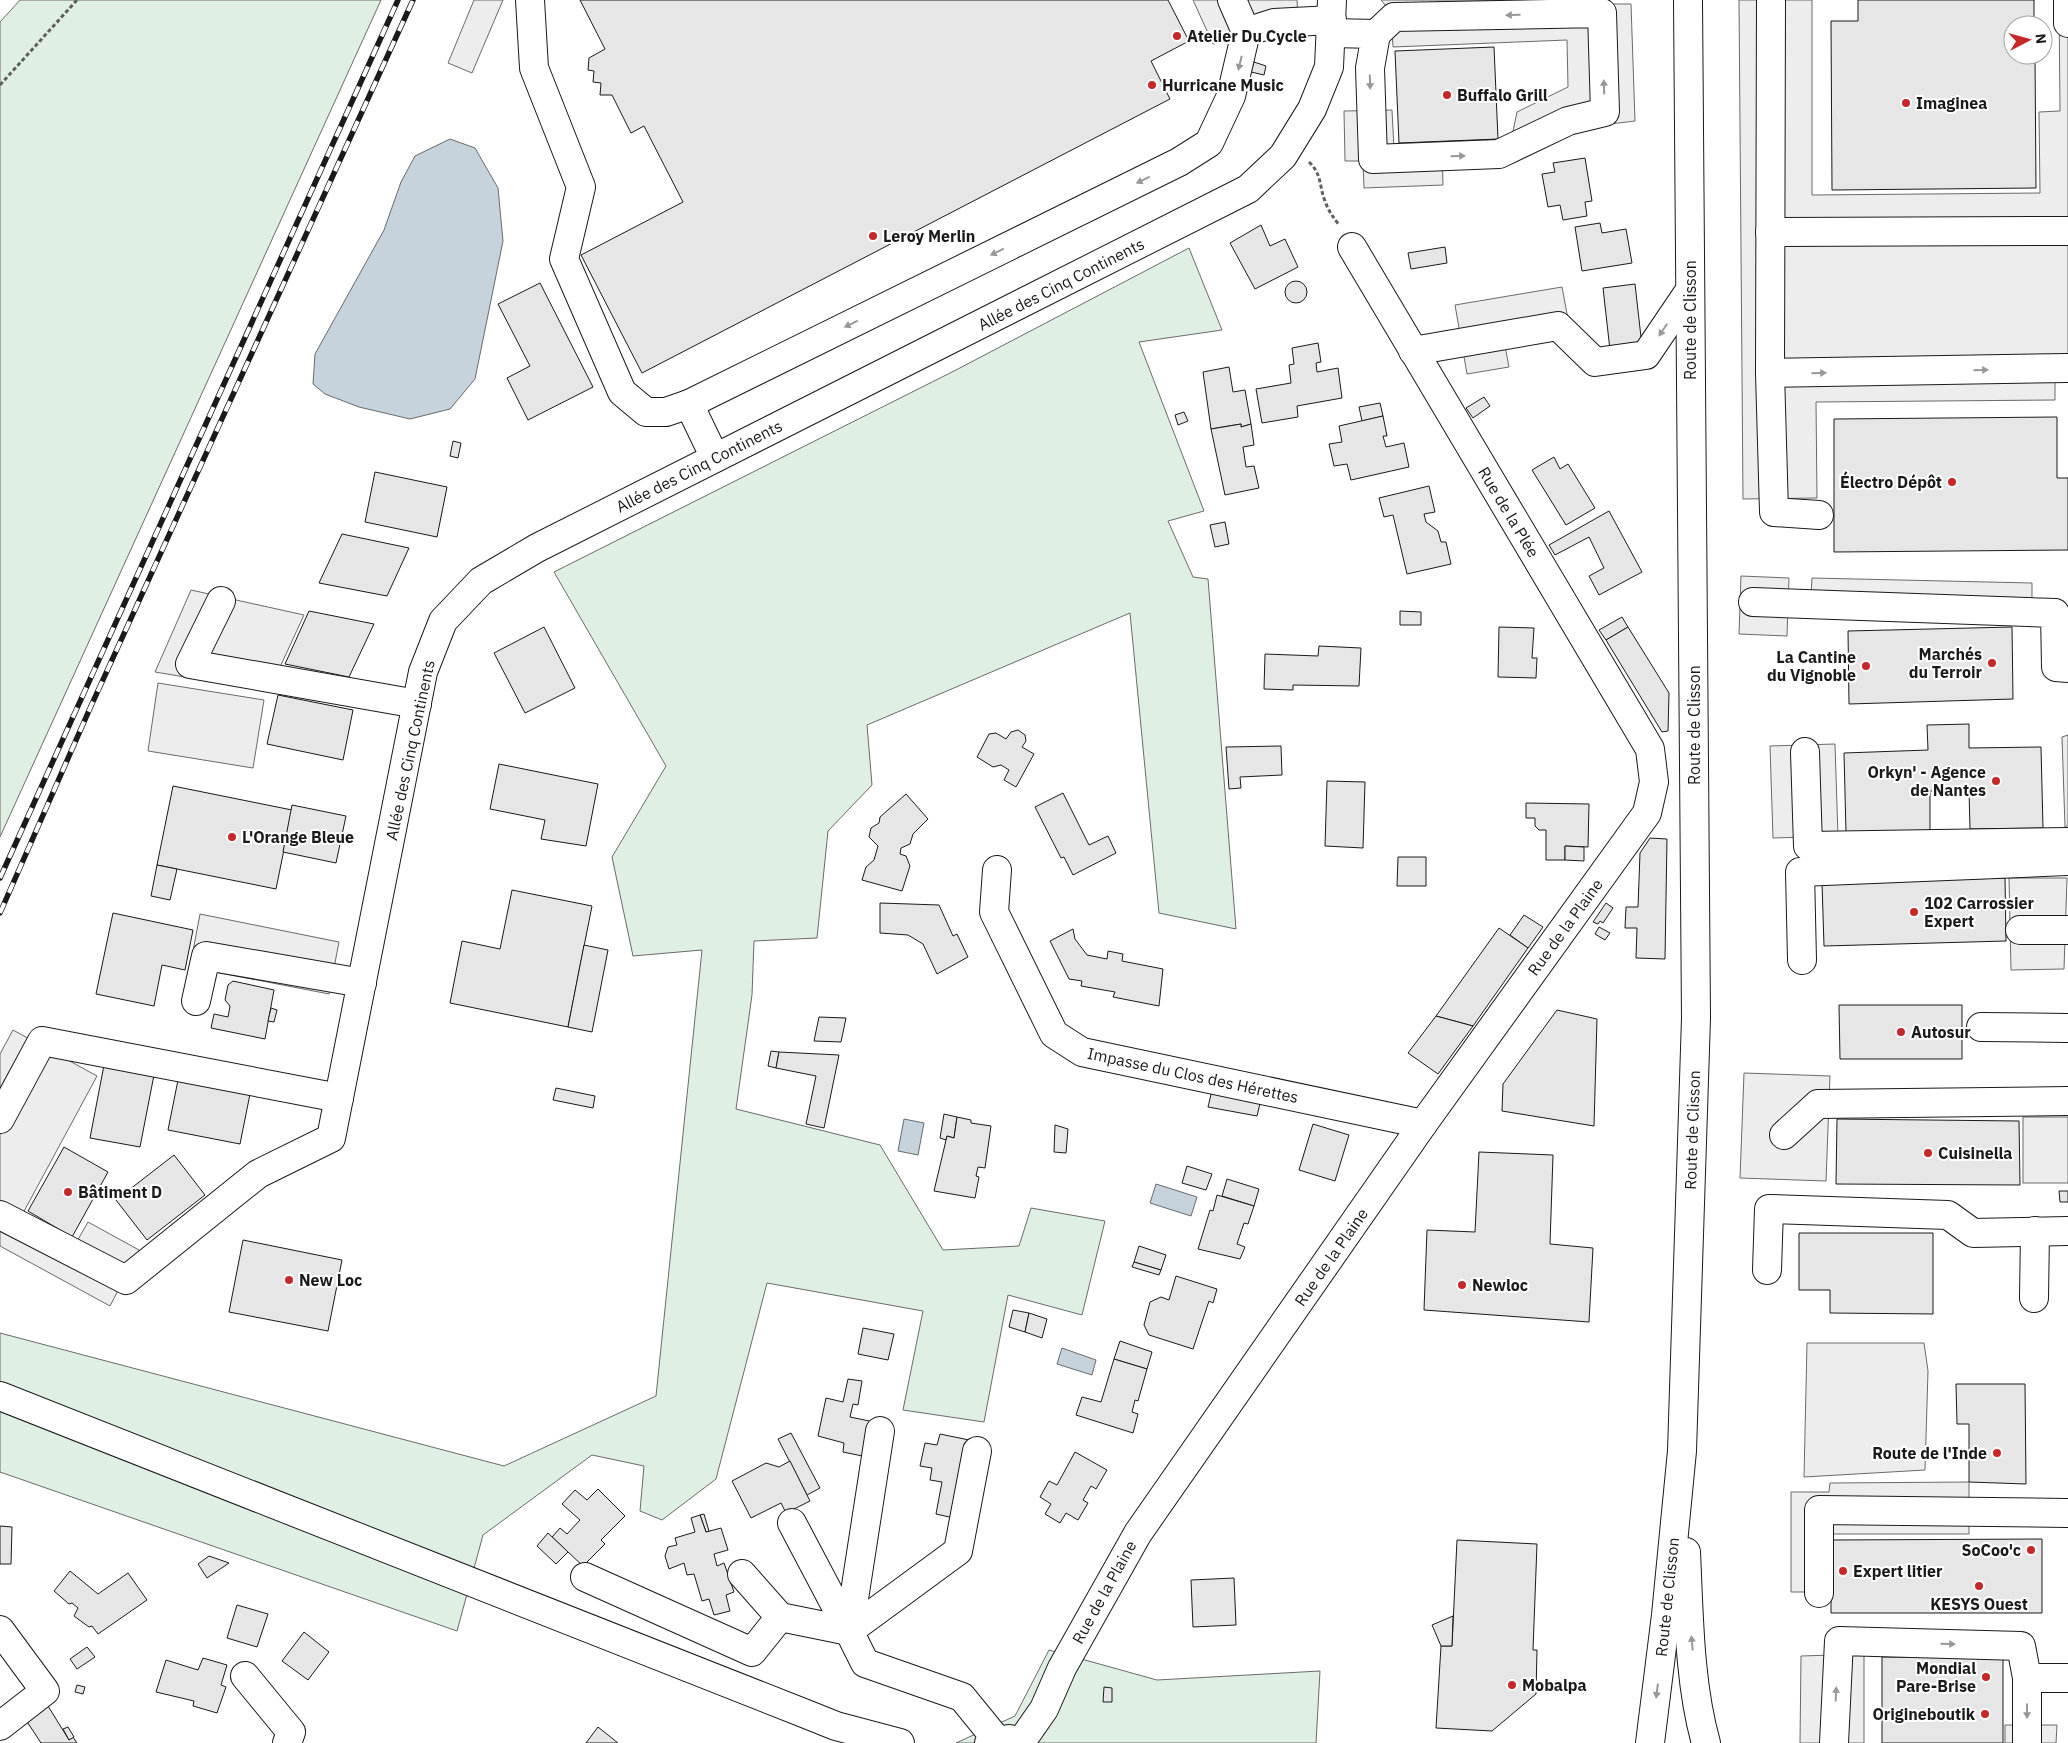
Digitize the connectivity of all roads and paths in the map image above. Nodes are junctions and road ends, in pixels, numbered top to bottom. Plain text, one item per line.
1 (77, 0) edge
2 (530, 0) edge
3 (1232, 0) edge
4 (1688, 0) edge
5 (1771, 0) edge
6 (2068, 0) edge
7 (1282, 11) edge
8 (1332, 18) edge
9 (2068, 22) edge
10 (1246, 32) junction
11 (1376, 34) junction
12 (0, 86) edge
13 (1291, 143) junction
14 (2068, 231) edge
15 (1770, 232) junction
16 (1352, 247) joint
17 (1690, 290) junction
18 (1413, 351) junction
19 (2068, 368) edge
20 (1770, 374) junction
21 (690, 404) junction
22 (715, 458) junction
23 (1819, 515) dead end
24 (221, 601) dead end
25 (1753, 602) dead end
26 (2068, 668) edge
27 (417, 704) junction
28 (1805, 752) dead end
29 (1654, 782) joint
30 (2068, 842) edge
31 (2068, 862) edge
32 (997, 870) dead end
33 (2020, 930) dead end
34 (2068, 930) edge
35 (1802, 960) dead end
36 (362, 983) junction
37 (196, 1001) dead end
38 (1981, 1027) dead end
39 (2068, 1028) edge
40 (339, 1098) junction
41 (2068, 1101) edge
42 (0, 1119) edge
43 (1423, 1124) junction
44 (1784, 1136) dead end
45 (0, 1215) edge
46 (2068, 1231) edge
47 (2035, 1232) junction
48 (1767, 1270) dead end
49 (2034, 1298) dead end
50 (0, 1396) edge
51 (880, 1431) dead end
52 (977, 1451) dead end
53 (1682, 1451) junction
54 (2068, 1513) edge
55 (792, 1523) dead end
56 (742, 1574) dead end
57 (585, 1577) dead end
58 (1819, 1593) dead end
59 (780, 1617) junction
60 (0, 1630) edge
61 (849, 1631) junction
62 (245, 1676) dead end
63 (2027, 1678) junction
64 (2068, 1678) edge
65 (0, 1726) edge
66 (836, 1726) junction
67 (1008, 1742) edge
68 (286, 1743) edge
69 (866, 1743) edge
70 (900, 1743) edge
71 (1650, 1743) edge
72 (1706, 1743) edge
73 (1834, 1743) edge
74 (2027, 1743) edge

1 - 12 path
2 - 21 street
3 - 10 street
4 - 17 street, Route de Clisson
5 - 15 street
6 - 9 street
7 - 8 street
7 - 10 street
8 - 11 street
8 - 13 street, Allée des Cinq Continents
10 -> 21 street
11 -> 11 street
13 - 16 path
13 - 22 street, Allée des Cinq Continents
14 - 15 street
15 - 20 street
16 - 18 street, Rue de la Plée
17 -> 18 street
17 - 53 street, Route de Clisson
18 - 29 street, Rue de la Plée
20 -> 19 street
20 - 23 street
21 - 22 street
22 - 27 street, Allée des Cinq Continents
24 - 27 street
25 - 26 street
27 - 36 street, Allée des Cinq Continents
28 - 30 street
29 - 43 street, Rue de la Plaine
31 - 35 street
32 - 43 street, Impasse du Clos des Hérettes
33 - 34 street
36 - 37 street
36 - 40 street, Allée des Cinq Continents
38 - 39 street
40 - 42 street
40 - 45 street, Allée des Cinq Continents
41 - 44 street
43 - 67 street, Rue de la Plaine
46 - 47 street
47 - 48 street
47 - 49 street
50 - 66 street
51 - 61 street
52 - 61 street
53 -> 71 street, Route de Clisson
72 -> 53 street, Route de Clisson
54 - 58 street
55 - 61 street
56 - 59 street
57 - 59 street
59 - 61 street
60 - 65 street
61 - 67 street
62 - 68 street
63 - 64 street
73 -> 63 street
63 -> 74 street
66 - 69 street
66 - 70 street

